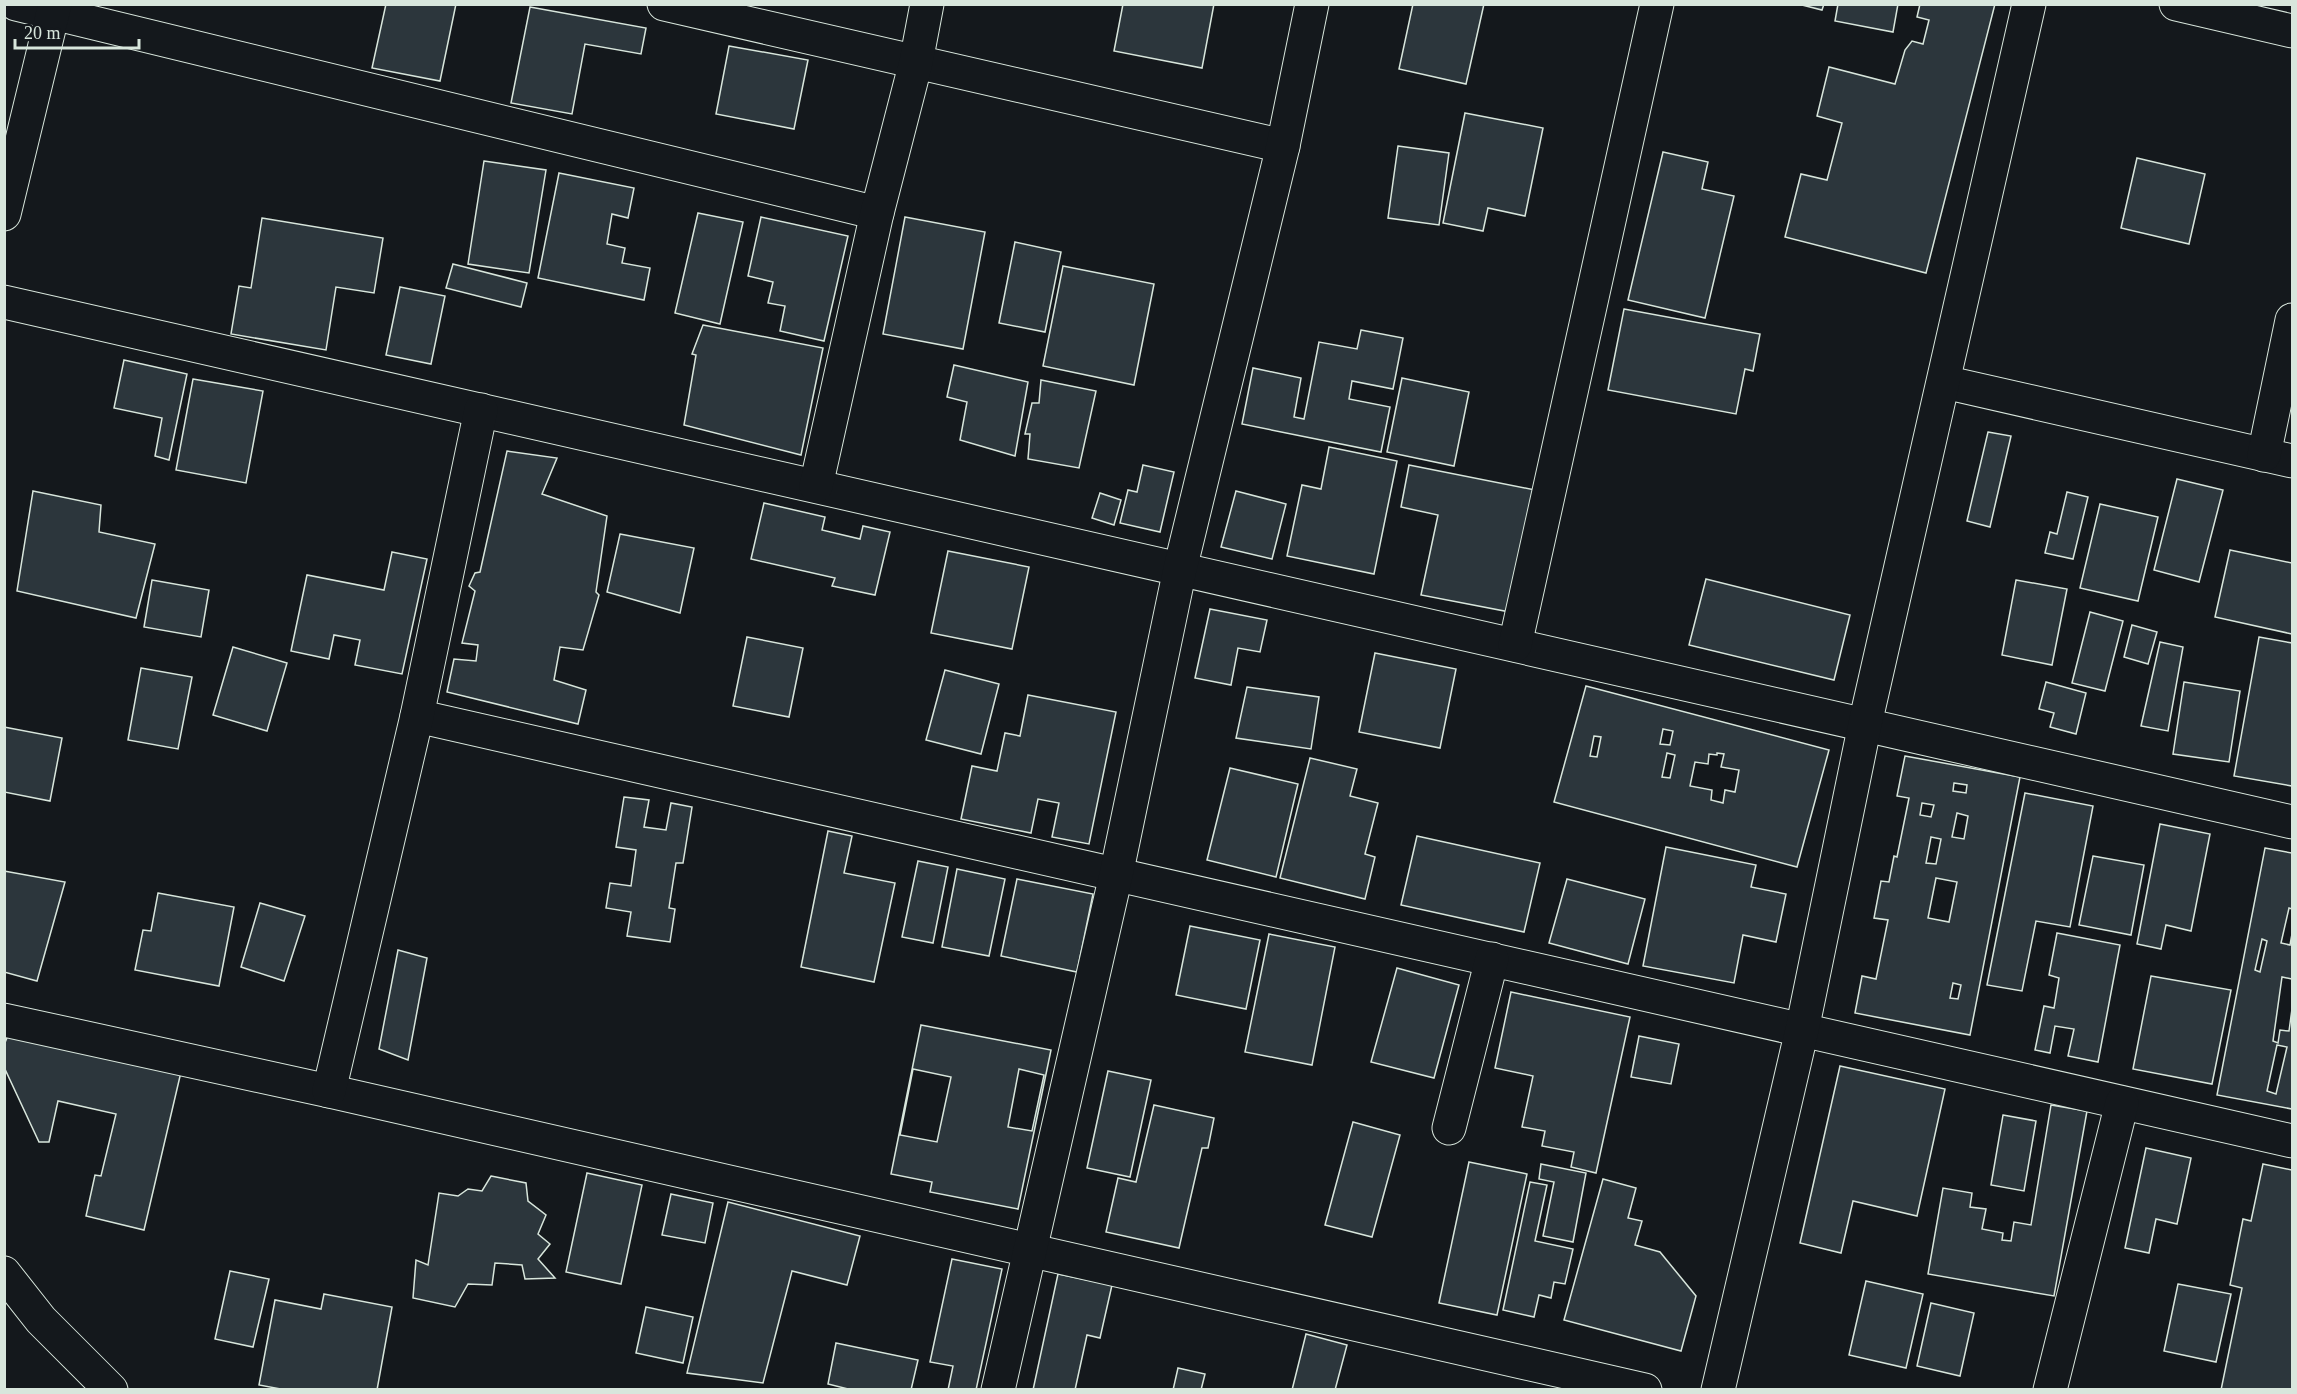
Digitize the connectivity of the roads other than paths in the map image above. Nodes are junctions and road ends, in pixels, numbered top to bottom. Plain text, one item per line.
1 (16, 4) edge
2 (664, 4) edge
3 (927, 4) edge
4 (1312, 4) edge
5 (1657, 4) edge
6 (2030, 4) edge
7 (2176, 4) edge
8 (53, 9) edge
9 (2292, 31) edge
10 (916, 62) junction
11 (1283, 146) junction
12 (877, 213) junction
13 (4, 214) edge
14 (4, 302) edge
15 (2292, 320) edge
16 (1944, 382) junction
17 (481, 410) junction
18 (2278, 458) edge
19 (816, 486) junction
20 (1180, 569) junction
21 (1515, 645) junction
22 (417, 716) junction
23 (1865, 724) junction
24 (2292, 822) edge
25 (1116, 875) junction
26 (1492, 959) junction
27 (4, 1020) edge
28 (1802, 1030) junction
29 (329, 1091) junction
30 (2122, 1102) junction
31 (1449, 1128) dead end
32 (2292, 1141) edge
33 (1029, 1250) junction
34 (4, 1273) edge
35 (111, 1389) edge
36 (998, 1389) edge
37 (1645, 1389) edge
38 (1718, 1389) edge
39 (2050, 1389) edge

1 - 8 street
2 - 10 street
3 - 10 street
4 - 11 street
5 - 21 street
6 - 16 street
7 - 9 street
8 - 12 street
8 - 13 street
10 - 11 street
10 - 12 street
11 - 20 street
12 - 19 street
14 - 17 street
15 - 18 street
16 - 18 street
16 - 23 street
17 - 19 street
17 - 22 street
19 - 20 street
20 - 21 street
20 - 25 street
21 - 23 street
22 - 25 street
22 - 29 street
23 - 24 street
23 - 28 street
25 - 26 street
25 - 33 street
26 - 28 street
26 - 31 street
27 - 29 street
28 - 30 street
28 - 38 street
29 - 33 street
30 - 32 street
30 - 39 street
33 - 36 street
33 - 37 street
34 - 35 street

